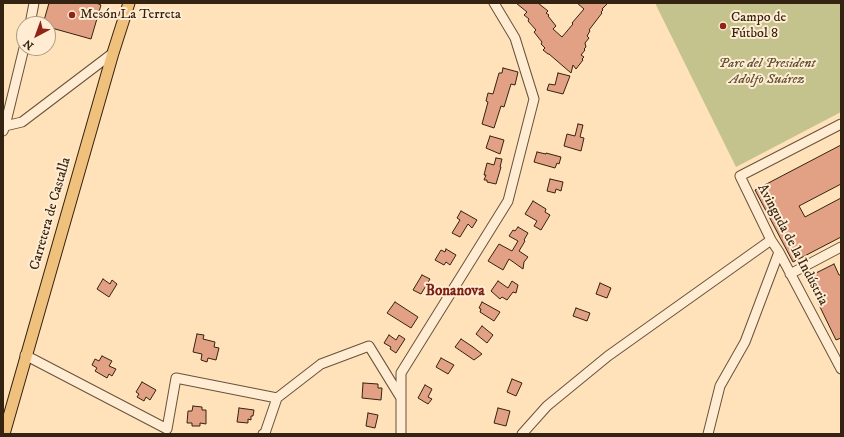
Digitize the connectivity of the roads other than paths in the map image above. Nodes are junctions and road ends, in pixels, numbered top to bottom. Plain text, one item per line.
1 (34, 3) edge
2 (129, 3) edge
3 (494, 3) edge
4 (32, 16) edge
5 (113, 53) junction
6 (22, 56) edge
7 (841, 124) edge
8 (4, 128) edge
9 (771, 240) junction
10 (841, 247) edge
11 (779, 252) junction
12 (790, 274) junction
13 (25, 355) junction
14 (840, 363) edge
15 (278, 398) junction
16 (402, 399) junction
17 (402, 433) edge
18 (4, 434) edge
19 (263, 434) edge
20 (522, 434) edge
21 (708, 434) edge

1 - 4 street
2 - 5 main road, Carretera de Castalla
3 - 16 street
5 - 8 street
5 - 13 main road, Carretera de Castalla
6 - 8 street
7 - 9 street, Avinguda de la Indústria
9 - 11 street, Avinguda de la Indústria
9 - 20 street
10 - 12 street
11 - 12 street, Avinguda de la Indústria
11 - 21 street
12 - 14 street, Avinguda de la Indústria
13 - 15 street
13 - 18 main road, Carretera de Castalla
15 - 16 street
15 - 19 street
16 - 17 street

